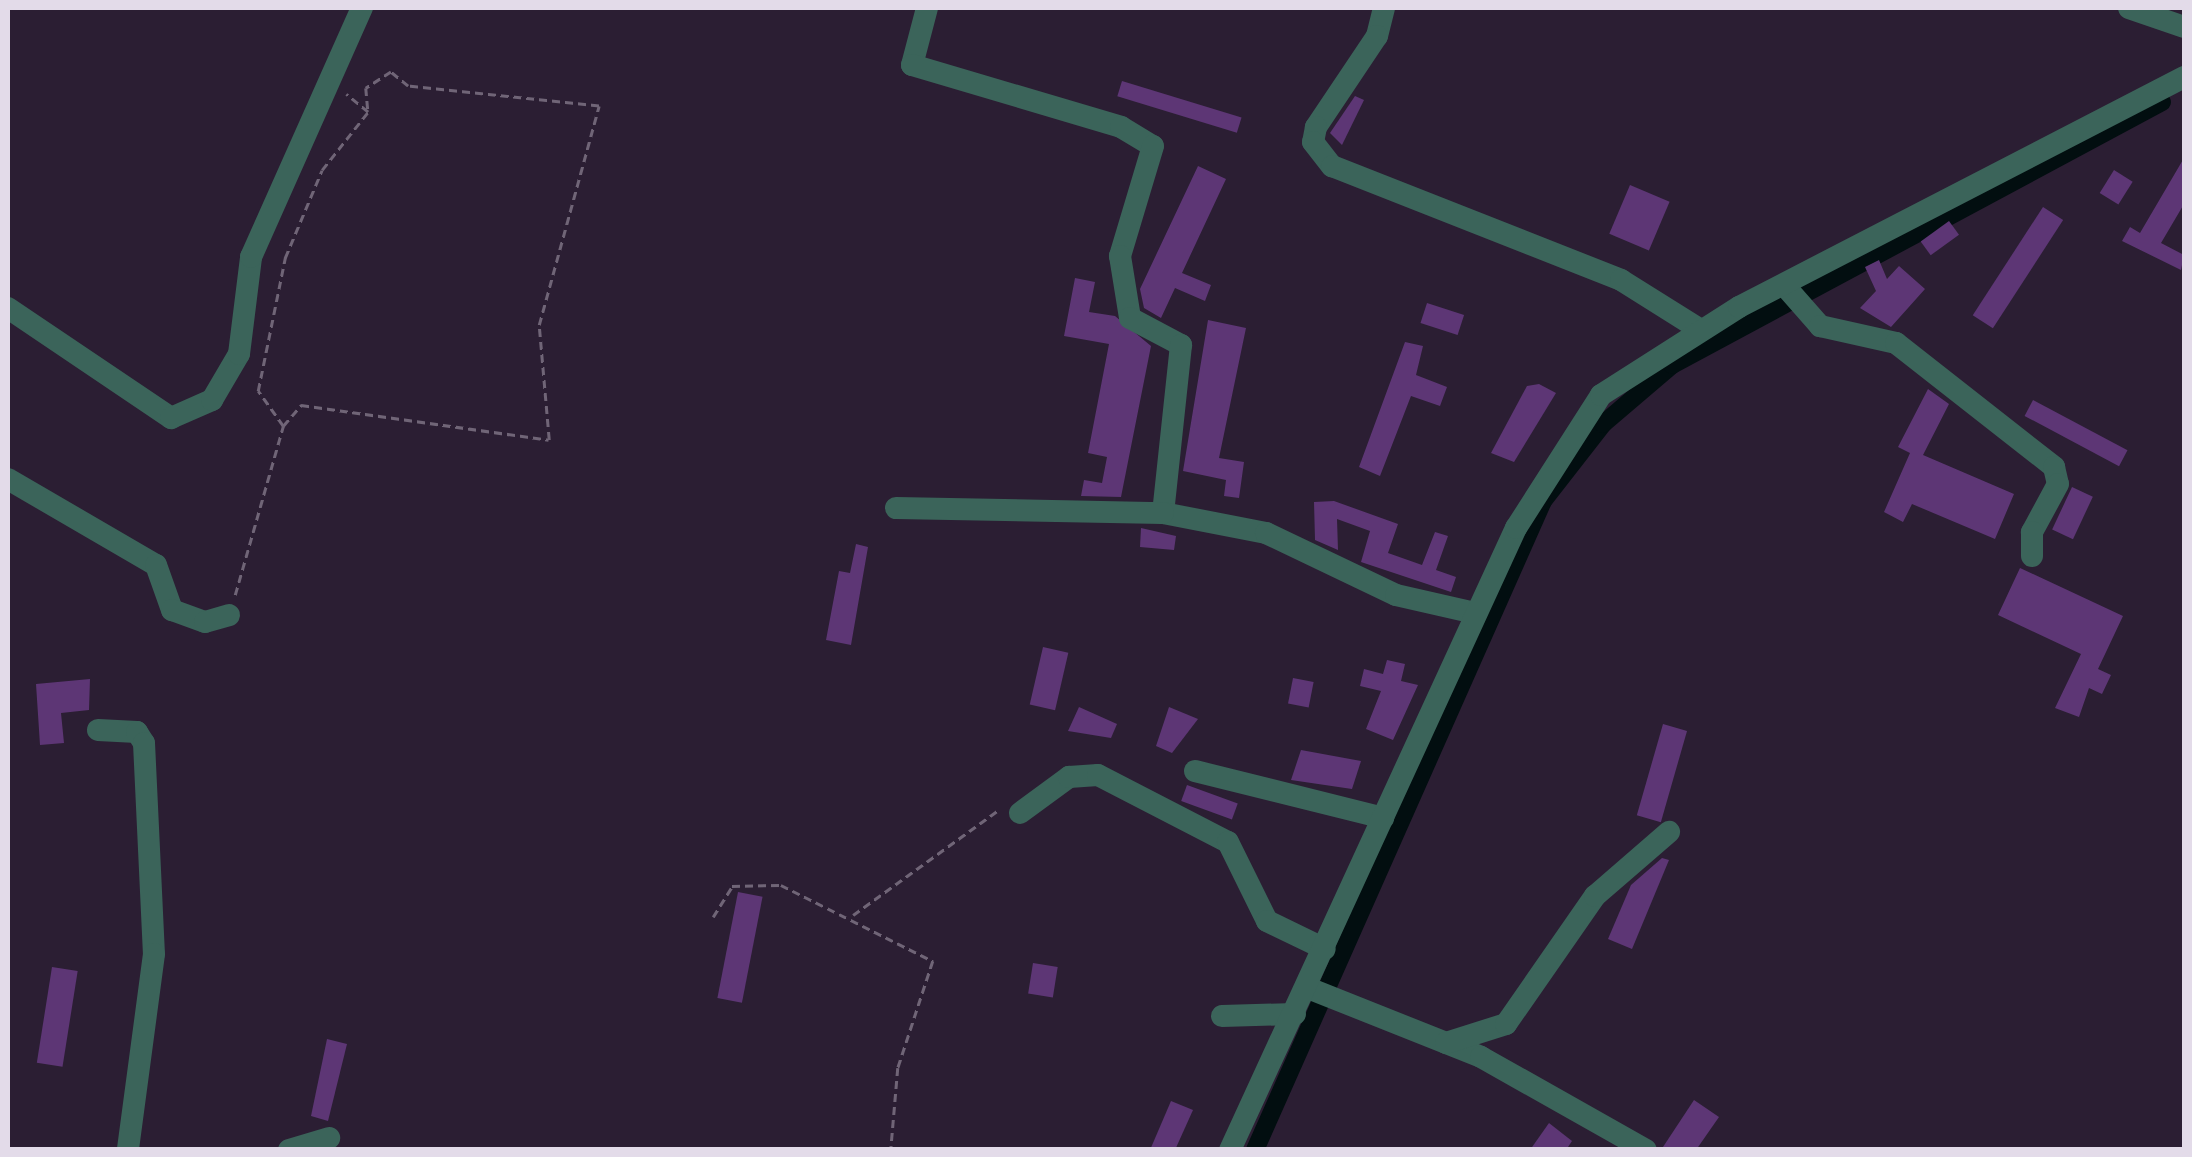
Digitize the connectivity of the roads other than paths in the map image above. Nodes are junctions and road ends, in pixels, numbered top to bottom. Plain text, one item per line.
1 (362, 8) edge
2 (927, 8) edge
3 (1384, 8) edge
4 (2129, 8) edge
5 (2184, 27) edge
6 (2184, 77) edge
7 (1784, 285) junction
8 (8, 308) edge
9 (1700, 329) junction
10 (8, 479) edge
11 (896, 508) dead end
12 (1163, 512) junction
13 (2032, 556) dead end
14 (1475, 613) junction
15 (229, 615) road end
16 (98, 730) dead end
17 (1195, 770) dead end
18 (1020, 813) road end
19 (1384, 818) junction
20 (1669, 832) dead end
21 (1325, 949) junction
22 (1308, 988) junction
23 (1295, 1014) junction
24 (1222, 1016) dead end
25 (1446, 1043) junction
26 (330, 1138) dead end
27 (128, 1150) edge
28 (290, 1150) edge
29 (1230, 1150) edge
30 (1646, 1150) edge

1 - 8 street
2 - 12 street
3 - 9 street
4 - 5 street
6 - 7 street
7 - 9 street
7 - 13 street
9 - 14 street
10 - 15 street
11 - 12 street
12 - 14 street
14 - 19 street
16 - 27 street
17 - 19 street
18 - 21 street
19 - 21 street
20 - 25 street
21 - 22 street
22 - 23 street
22 - 25 street
23 - 24 street
23 - 29 street
25 - 30 street
26 - 28 street

